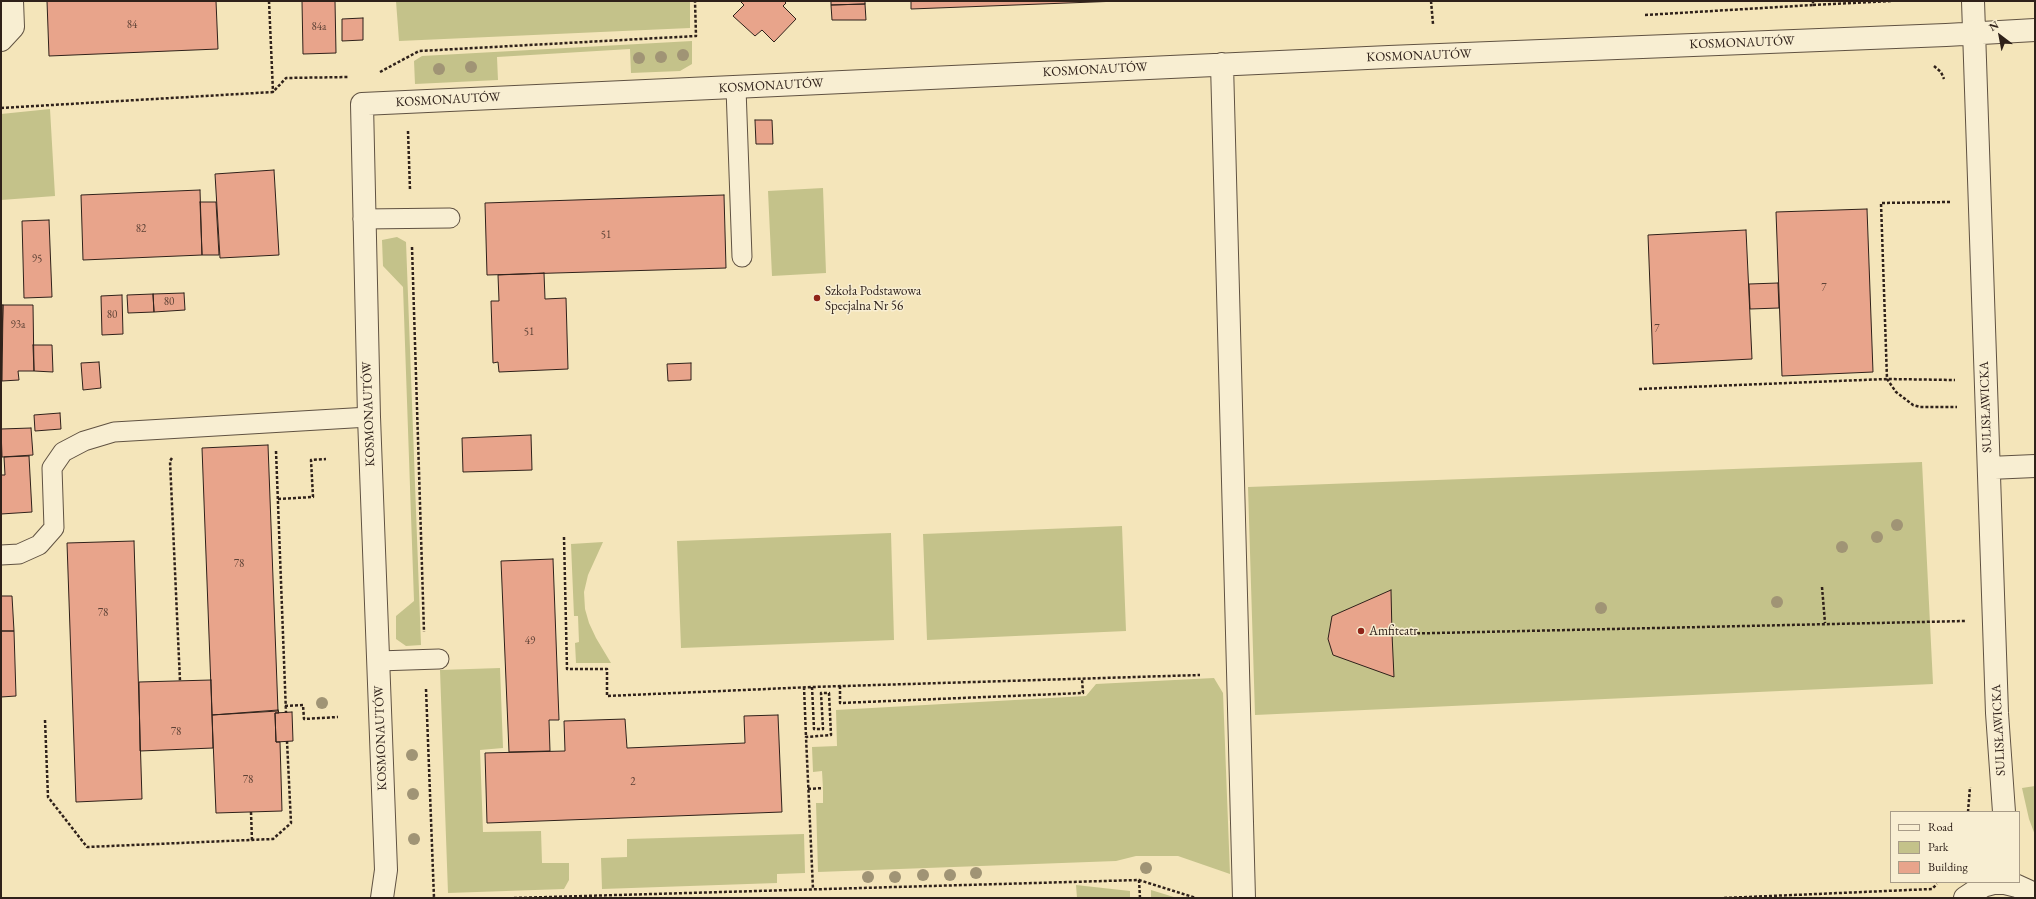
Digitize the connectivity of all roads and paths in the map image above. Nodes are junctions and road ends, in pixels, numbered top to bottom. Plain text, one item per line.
1 (12, 1) edge
2 (269, 1) edge
3 (695, 1) edge
4 (1431, 1) edge
5 (1891, 1) edge
6 (1973, 1) edge
7 (1813, 5) dead end
8 (1433, 27) dead end
9 (2035, 30) edge
10 (1974, 33) junction
11 (1, 40) edge
12 (1222, 64) junction
13 (390, 66) dead end
14 (337, 77) dead end
15 (736, 88) junction
16 (273, 92) junction
17 (1, 108) edge
18 (408, 126) dead end
19 (1953, 202) dead end
20 (411, 218) junction
21 (450, 218) dead end
22 (363, 219) junction
23 (742, 257) dead end
24 (1887, 379) junction
25 (1960, 380) dead end
26 (1639, 389) dead end
27 (1961, 407) dead end
28 (369, 417) junction
29 (276, 446) dead end
30 (173, 455) dead end
31 (326, 459) dead end
32 (2035, 466) edge
33 (1989, 468) junction
34 (278, 499) junction
35 (564, 537) dead end
36 (1, 555) edge
37 (1822, 588) dead end
38 (1967, 621) dead end
39 (1825, 623) junction
40 (1392, 634) dead end
41 (432, 659) junction
42 (378, 661) junction
43 (1200, 675) dead end
44 (1082, 678) junction
45 (180, 681) dead end
46 (840, 686) junction
47 (804, 687) junction
48 (812, 687) junction
49 (285, 706) junction
50 (286, 713) dead end
51 (338, 717) dead end
52 (45, 720) dead end
53 (806, 736) junction
54 (287, 741) dead end
55 (823, 788) dead end
56 (808, 789) junction
57 (2004, 811) edge
58 (250, 812) dead end
59 (252, 840) junction
60 (1139, 880) junction
61 (1938, 883) edge
62 (2000, 883) edge
63 (2008, 883) edge
64 (813, 889) junction
65 (2035, 897) edge
66 (382, 898) edge
67 (434, 898) edge
68 (514, 898) edge
69 (1140, 898) edge
70 (1196, 898) edge
71 (1244, 898) edge
72 (1724, 898) edge
73 (1965, 898) edge

1 - 11 street
2 - 16 path
3 - 13 path
4 - 8 path
5 - 7 path
6 - 10 street, SULISŁAWICKA
9 - 10 street, KOSMONAUTÓW
10 - 12 street, KOSMONAUTÓW
10 - 33 street, SULISŁAWICKA
12 - 15 street, KOSMONAUTÓW
12 - 71 street
14 - 16 path
15 - 22 street, KOSMONAUTÓW
15 - 23 lane
16 - 17 path
18 - 20 path
19 - 24 path
20 - 21 lane
20 - 22 lane
20 - 41 path
22 - 28 street, KOSMONAUTÓW
24 - 25 path
24 - 26 path
24 - 27 path
28 - 36 lane
28 - 42 street, KOSMONAUTÓW
29 - 34 path
30 - 45 path
31 - 34 path
32 - 33 street
33 - 57 street, SULISŁAWICKA
34 - 49 path
35 - 47 path
37 - 39 path
38 - 39 path
39 - 40 path
41 - 42 lane
41 - 67 path
42 - 66 street, KOSMONAUTÓW
43 - 44 path
44 - 46 path
44 - 46 path
46 - 48 path
47 - 48 path
47 - 53 path
48 - 53 path
49 - 50 path
49 - 51 path
52 - 59 path
53 - 56 path
54 - 59 path
55 - 56 path
56 - 64 path
58 - 59 path
60 - 64 path
60 - 69 path
60 - 70 path
61 - 72 path
62 - 73 street
63 - 65 street
64 - 68 path

